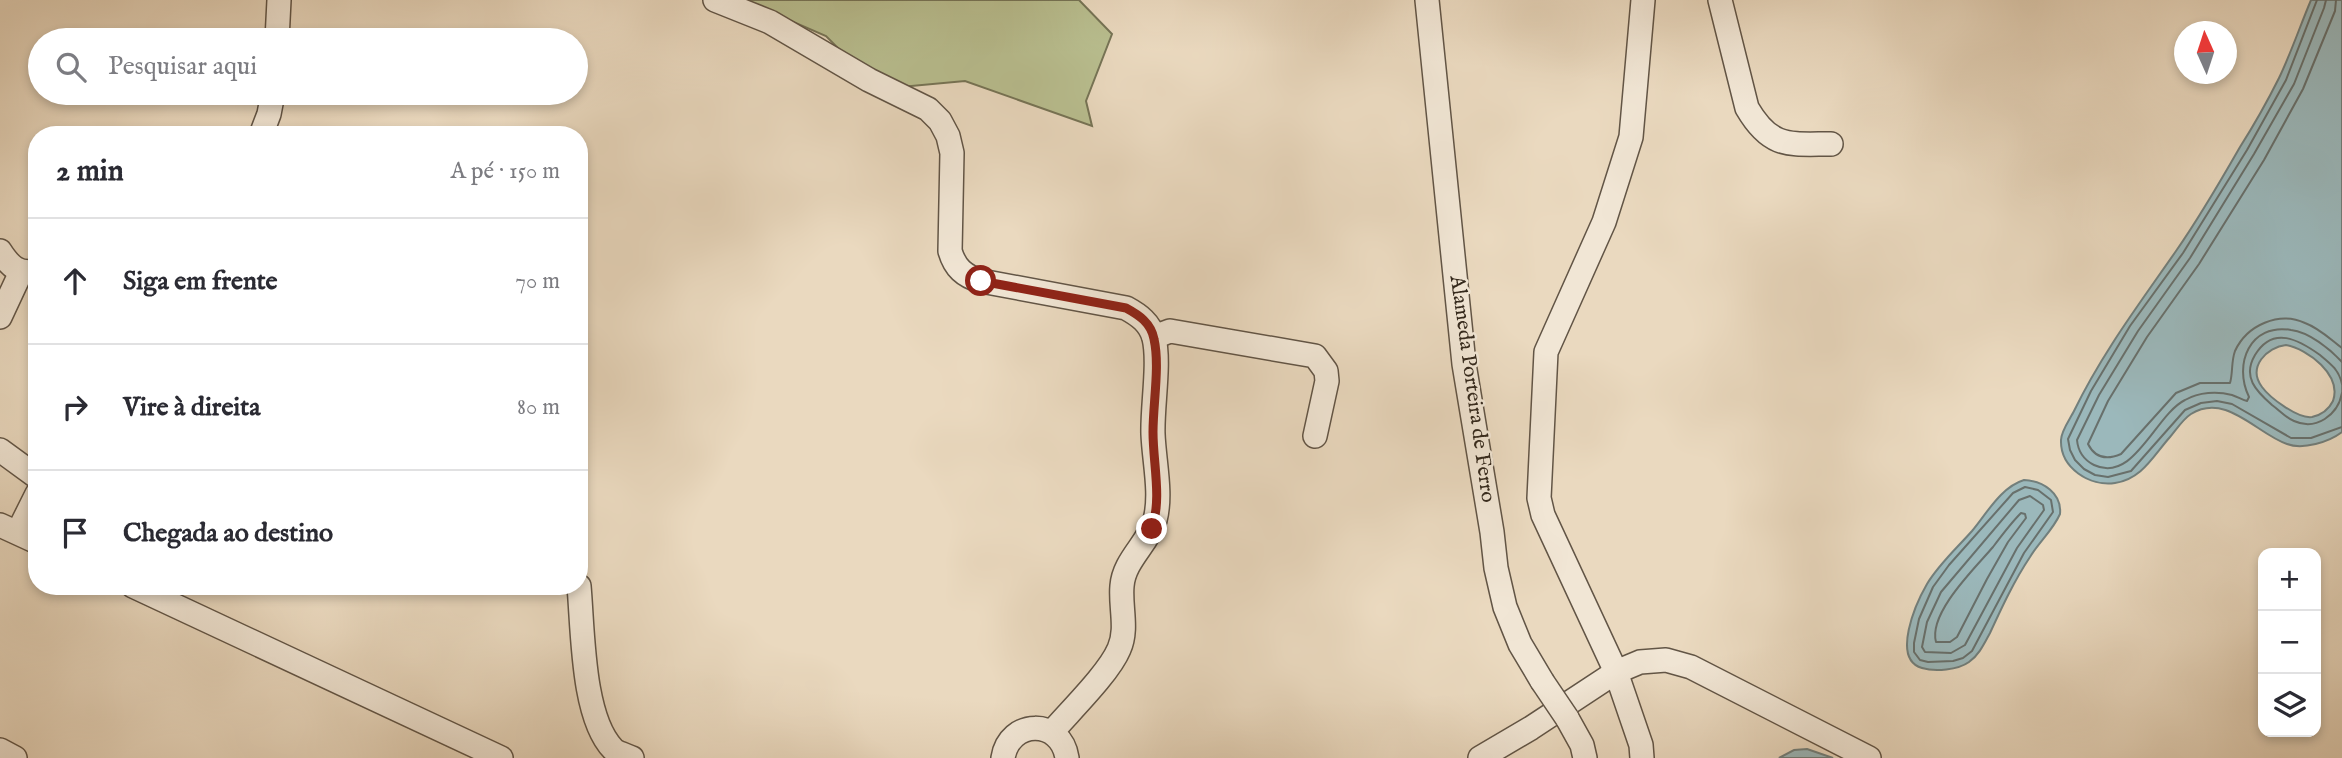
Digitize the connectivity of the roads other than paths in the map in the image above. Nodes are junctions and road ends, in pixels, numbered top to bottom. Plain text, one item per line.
1 (279, 0) edge
2 (715, 0) edge
3 (1427, 0) edge
4 (1643, 0) edge
5 (1720, 0) edge
6 (278, 28) edge
7 (271, 105) edge
8 (264, 126) edge
9 (1831, 144) dead end
10 (0, 251) edge
11 (28, 271) edge
12 (28, 273) edge
13 (0, 317) edge
14 (1154, 337) junction
15 (1315, 436) dead end
16 (0, 450) edge
17 (28, 470) edge
18 (28, 512) edge
19 (18, 533) edge
20 (152, 595) edge
21 (580, 595) edge
22 (1616, 672) junction
23 (1052, 733) junction
24 (0, 750) edge
25 (15, 758) edge
26 (501, 758) edge
27 (632, 758) edge
28 (1003, 758) edge
29 (1067, 758) edge
30 (1480, 758) edge
31 (1585, 758) edge
32 (1642, 758) edge
33 (1869, 758) edge

1 - 6 street
2 - 14 street
3 - 31 street, Alameda Porteira de Ferro, bridge
4 - 22 street
5 - 9 street
7 - 8 street
10 - 11 street
12 - 13 street
14 - 15 street
14 - 23 street
16 - 17 street
18 - 19 street
20 - 26 street
21 - 27 street
22 - 30 street
22 - 32 street
22 - 33 street
23 - 28 street
23 - 29 street
24 - 25 street

